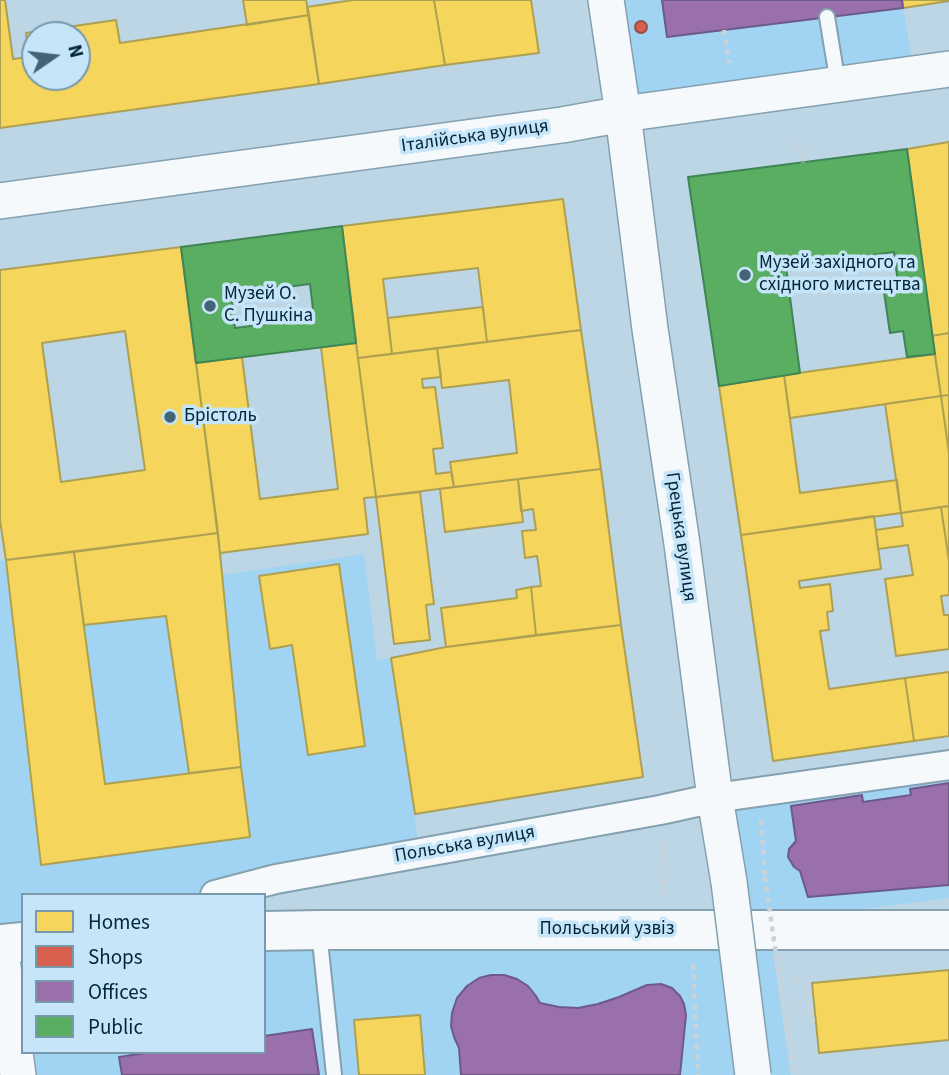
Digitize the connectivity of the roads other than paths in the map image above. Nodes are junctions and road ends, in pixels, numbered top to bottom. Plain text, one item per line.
1 (606, 0) edge
2 (827, 17) dead end
3 (949, 69) edge
4 (838, 85) junction
5 (623, 114) junction
6 (0, 201) edge
7 (949, 765) edge
8 (715, 798) junction
9 (223, 893) edge
10 (319, 930) junction
11 (949, 930) edge
12 (266, 931) edge
13 (21, 942) edge
14 (0, 945) edge
15 (18, 1075) edge
16 (334, 1075) edge
17 (754, 1075) edge

1 - 5 street, Грецька вулиця
2 - 4 lane
3 - 4 street, Італійська вулиця
4 - 5 street, Італійська вулиця
5 - 6 street, Італійська вулиця
5 - 8 street, Грецька вулиця
7 - 8 street, Польська вулиця
8 - 9 street, Польська вулиця
8 - 17 street, Грецька вулиця, bridge
10 - 11 main road, Польський узвіз
10 - 12 main road, Польський узвіз
10 - 16 lane
13 - 14 main road
14 - 15 street

